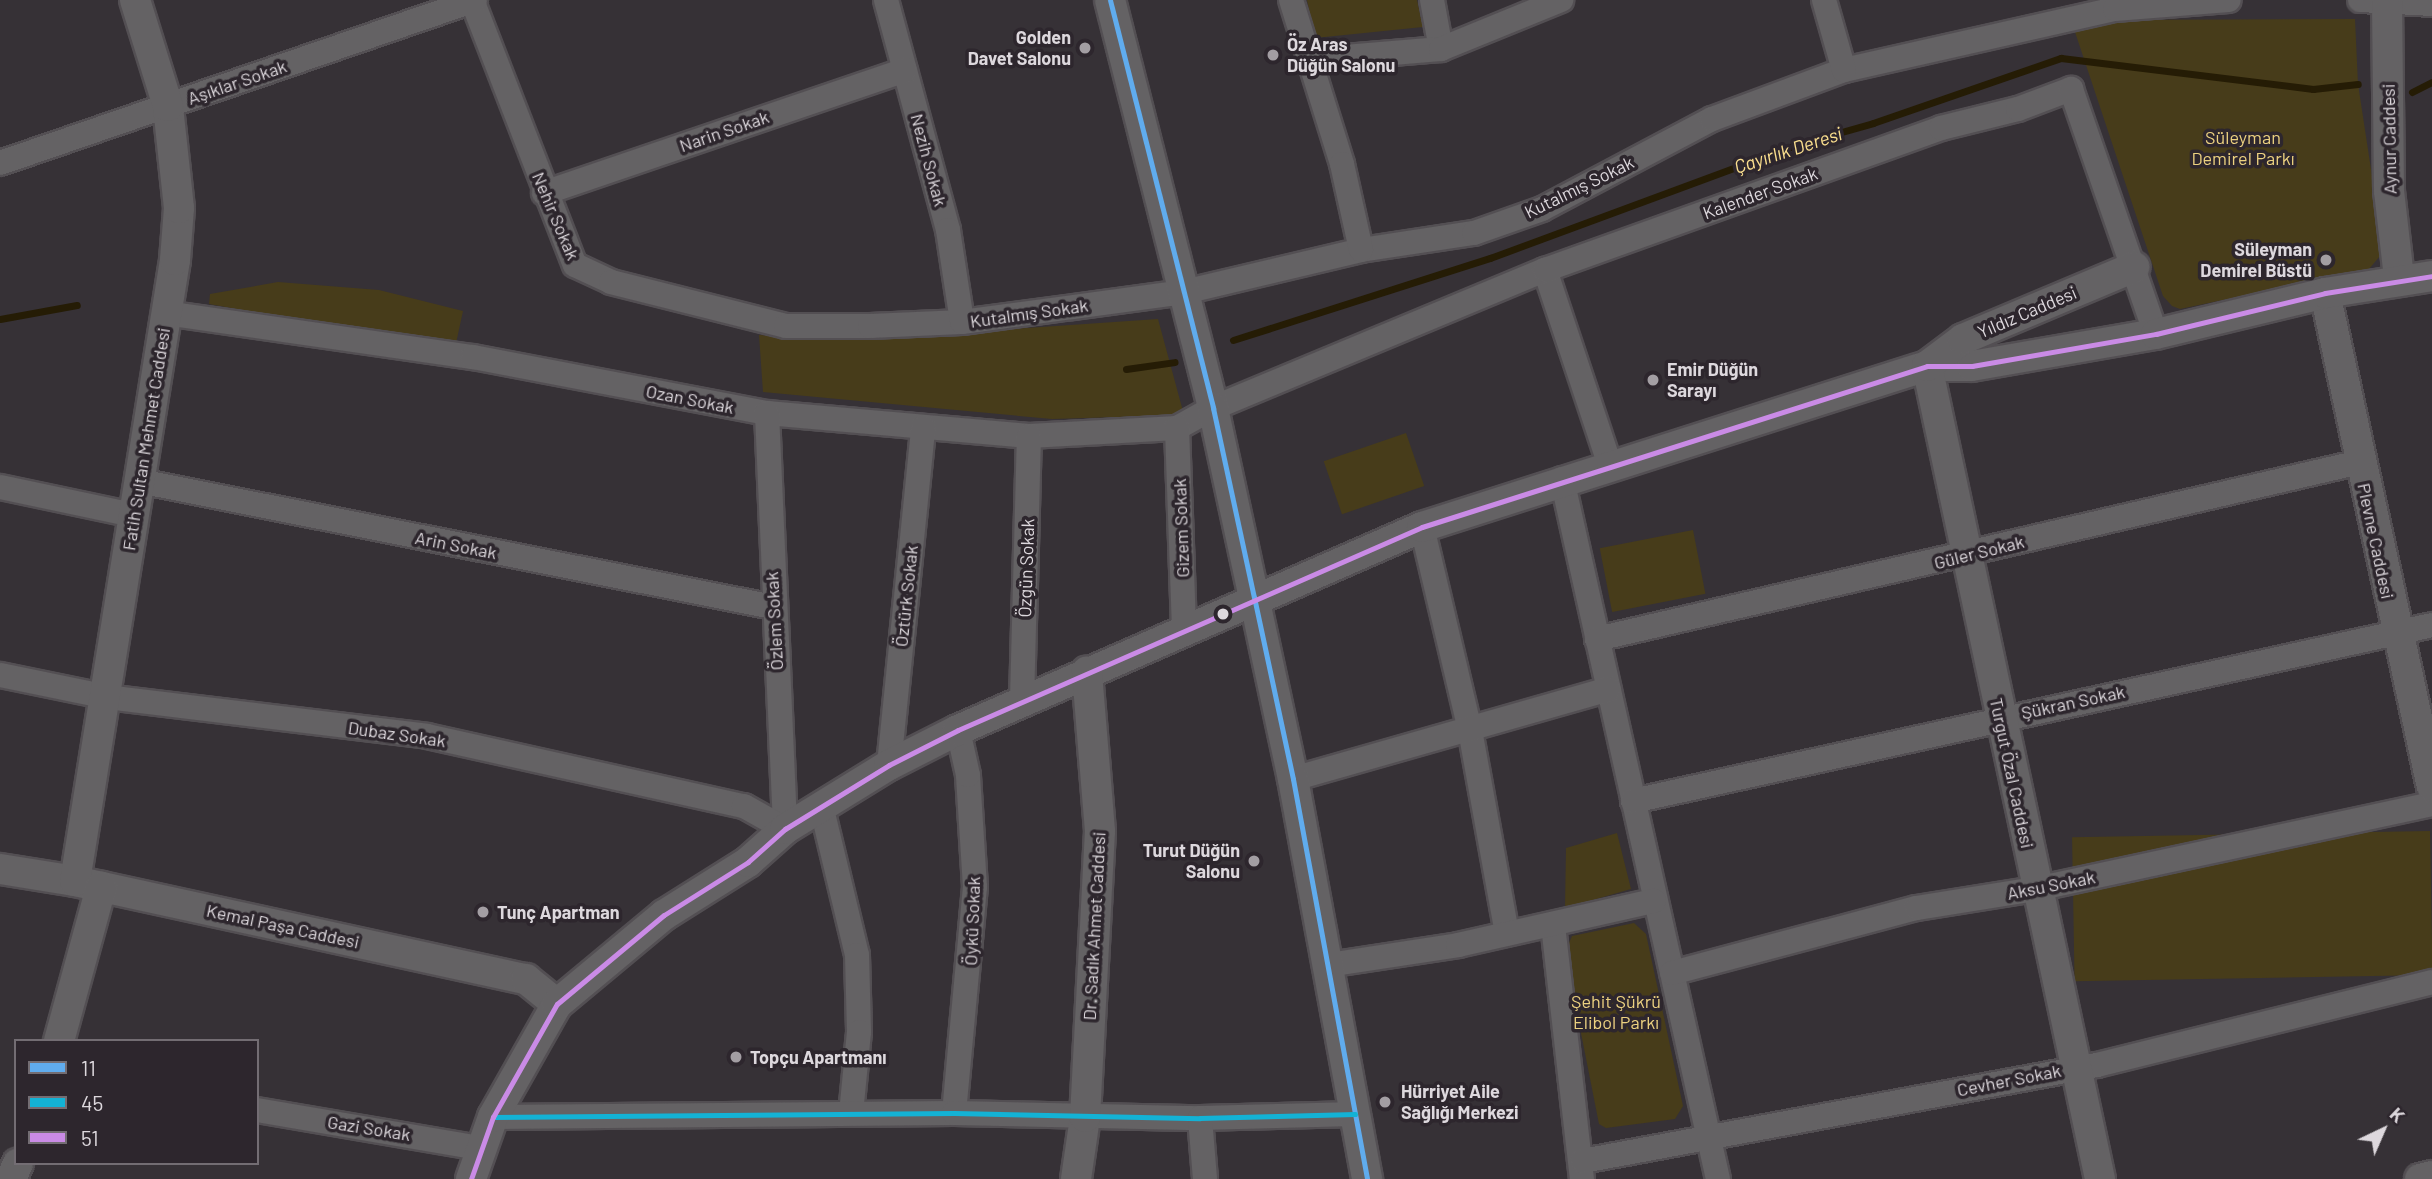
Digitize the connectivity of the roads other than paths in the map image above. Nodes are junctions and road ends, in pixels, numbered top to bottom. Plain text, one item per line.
1 (135, 0) edge
2 (473, 0) edge
3 (886, 0) edge
4 (1110, 0) edge
5 (1290, 0) edge
6 (1433, 0) edge
7 (1561, 0) edge
8 (1824, 0) edge
9 (2229, 0) edge
10 (2378, 0) edge
11 (2432, 4) edge
12 (1441, 48) junction
13 (1309, 60) junction
14 (905, 70) junction
15 (1844, 70) junction
16 (168, 106) junction
17 (0, 163) edge
18 (544, 193) junction
19 (1361, 250) junction
20 (2134, 267) junction
21 (1545, 270) junction
22 (2432, 276) edge
23 (2399, 278) junction
24 (1184, 292) junction
25 (2325, 293) junction
26 (168, 302) junction
27 (747, 317) joint
28 (962, 322) junction
29 (2156, 334) junction
30 (1927, 366) junction
31 (1213, 408) junction
32 (766, 413) junction
33 (923, 428) junction
34 (1177, 428) junction
35 (1030, 436) junction
36 (2360, 463) junction
37 (1610, 465) junction
38 (1562, 479) junction
39 (139, 481) junction
40 (0, 487) edge
41 (133, 515) junction
42 (1422, 527) junction
43 (1969, 554) junction
44 (1254, 597) junction
45 (773, 607) junction
46 (2432, 625) edge
47 (1184, 628) junction
48 (2395, 632) junction
49 (1597, 639) junction
50 (1087, 672) junction
51 (0, 675) edge
52 (1608, 689) junction
53 (107, 697) junction
54 (1022, 701) junction
55 (1999, 718) junction
56 (958, 730) junction
57 (1470, 730) junction
58 (889, 765) junction
59 (1293, 779) junction
60 (2432, 787) edge
61 (1633, 801) junction
62 (2432, 804) edge
63 (821, 805) junction
64 (785, 829) junction
65 (0, 869) edge
66 (88, 884) junction
67 (2036, 889) junction
68 (1654, 901) junction
69 (1553, 925) junction
70 (1507, 934) junction
71 (1328, 965) junction
72 (1672, 973) junction
73 (2432, 982) edge
74 (557, 1004) junction
75 (59, 1039) edge
76 (2075, 1067) junction
77 (259, 1110) edge
78 (851, 1113) junction
79 (954, 1113) junction
80 (1355, 1114) junction
81 (493, 1117) junction
82 (1085, 1117) junction
83 (1200, 1118) junction
84 (1708, 1136) junction
85 (480, 1148) junction
86 (1582, 1170) edge
87 (2432, 1177) edge
88 (471, 1179) edge
89 (1076, 1179) edge
90 (1205, 1179) edge
91 (1367, 1179) edge
92 (1718, 1179) edge
93 (2100, 1179) edge
94 (2420, 1179) edge

1 - 16 street, Fatih Sultan Mehmet Caddesi
2 - 16 street, Aşıklar Sokak
2 - 18 street, Nehir Sokak
3 - 14 street, Nezih Sokak
4 - 24 street
5 - 13 street
6 - 12 street
7 - 12 street
8 - 15 street
9 - 15 street, Kutalmış Sokak
10 - 11 street
10 - 23 street, Aynur Caddesi
12 - 13 street
13 - 19 street
14 - 18 street, Narin Sokak
14 - 28 street, Nezih Sokak
15 - 19 street, Kutalmış Sokak
16 - 17 street, Aşıklar Sokak
16 - 26 street, Fatih Sultan Mehmet Caddesi
18 - 27 street, Nehir Sokak
19 - 24 street, Kutalmış Sokak
20 - 21 street, Kalender Sokak
20 - 29 street, Kalender Sokak
20 - 30 street, Yıldız Caddesi
21 - 31 street, Kalender Sokak
21 - 37 street
22 - 23 street, Yıldız Caddesi
23 - 25 street, Yıldız Caddesi
24 - 28 street, Kutalmış Sokak
24 - 31 street
25 - 29 street, Yıldız Caddesi
25 - 36 street, Plevne Caddesi
26 - 32 street, Ozan Sokak
26 - 39 street, Fatih Sultan Mehmet Caddesi
27 - 28 street, Kutalmış Sokak
29 - 30 street, Yıldız Caddesi
30 - 37 street, Yıldız Caddesi
30 - 43 street, Turgut Özal Caddesi
31 - 34 street, Ozan Sokak
31 - 44 street
32 - 33 street, Ozan Sokak
32 - 45 street, Özlem Sokak
33 - 35 street, Ozan Sokak
33 - 58 street, Öztürk Sokak
34 - 35 street, Ozan Sokak
34 - 47 street, Gizem Sokak
35 - 54 street, Özgün Sokak
36 - 43 street, Güler Sokak
36 - 48 street, Plevne Caddesi
37 - 38 street, Yıldız Caddesi
38 - 42 street, Yıldız Caddesi
38 - 49 street
39 - 41 street, Fatih Sultan Mehmet Caddesi
39 - 45 street, Arin Sokak
40 - 41 street
41 - 53 street, Fatih Sultan Mehmet Caddesi
42 - 44 street, Yıldız Caddesi
42 - 57 street
43 - 49 street, Güler Sokak
43 - 55 street, Turgut Özal Caddesi
44 - 47 street, Yıldız Caddesi
44 - 59 street
45 - 64 street, Özlem Sokak
46 - 48 street, Şükran Sokak
47 - 50 street, Yıldız Caddesi
48 - 55 street, Şükran Sokak
48 - 60 street, Plevne Caddesi
49 - 52 street
50 - 54 street, Yıldız Caddesi
50 - 82 street, Dr. Sadık Ahmet Caddesi
51 - 53 street, Dubaz Sokak
52 - 57 street
52 - 61 street
53 - 64 street, Dubaz Sokak
53 - 66 street, Fatih Sultan Mehmet Caddesi
54 - 56 street, Yıldız Caddesi
55 - 61 street, Şükran Sokak
55 - 67 street, Turgut Özal Caddesi
56 - 58 street, Yıldız Caddesi
56 - 79 street, Öykü Sokak
57 - 59 street
57 - 70 street
58 - 63 street, Yıldız Caddesi
59 - 71 street
61 - 68 street
62 - 67 street, Aksu Sokak
63 - 64 street, Yıldız Caddesi
63 - 78 street
64 - 74 street, Yıldız Caddesi
65 - 66 street, Kemal Paşa Caddesi
66 - 74 street, Kemal Paşa Caddesi
66 - 75 street, Fatih Sultan Mehmet Caddesi
67 - 72 street, Aksu Sokak
67 - 76 street, Turgut Özal Caddesi
68 - 69 street
68 - 72 street
69 - 70 street
69 - 86 street
70 - 71 street
71 - 80 street
72 - 84 street
73 - 76 street, Cevher Sokak
74 - 81 street, Yıldız Caddesi
76 - 84 street, Cevher Sokak
76 - 93 street, Turgut Özal Caddesi
77 - 85 street, Gazi Sokak
78 - 79 street
78 - 81 street
79 - 82 street
80 - 83 street
80 - 91 street
81 - 85 street, Yıldız Caddesi
82 - 83 street
82 - 89 street, Dr. Sadık Ahmet Caddesi
83 - 90 street
84 - 86 street, Cevher Sokak
84 - 92 street
85 - 88 street, Yıldız Caddesi
87 - 94 street

